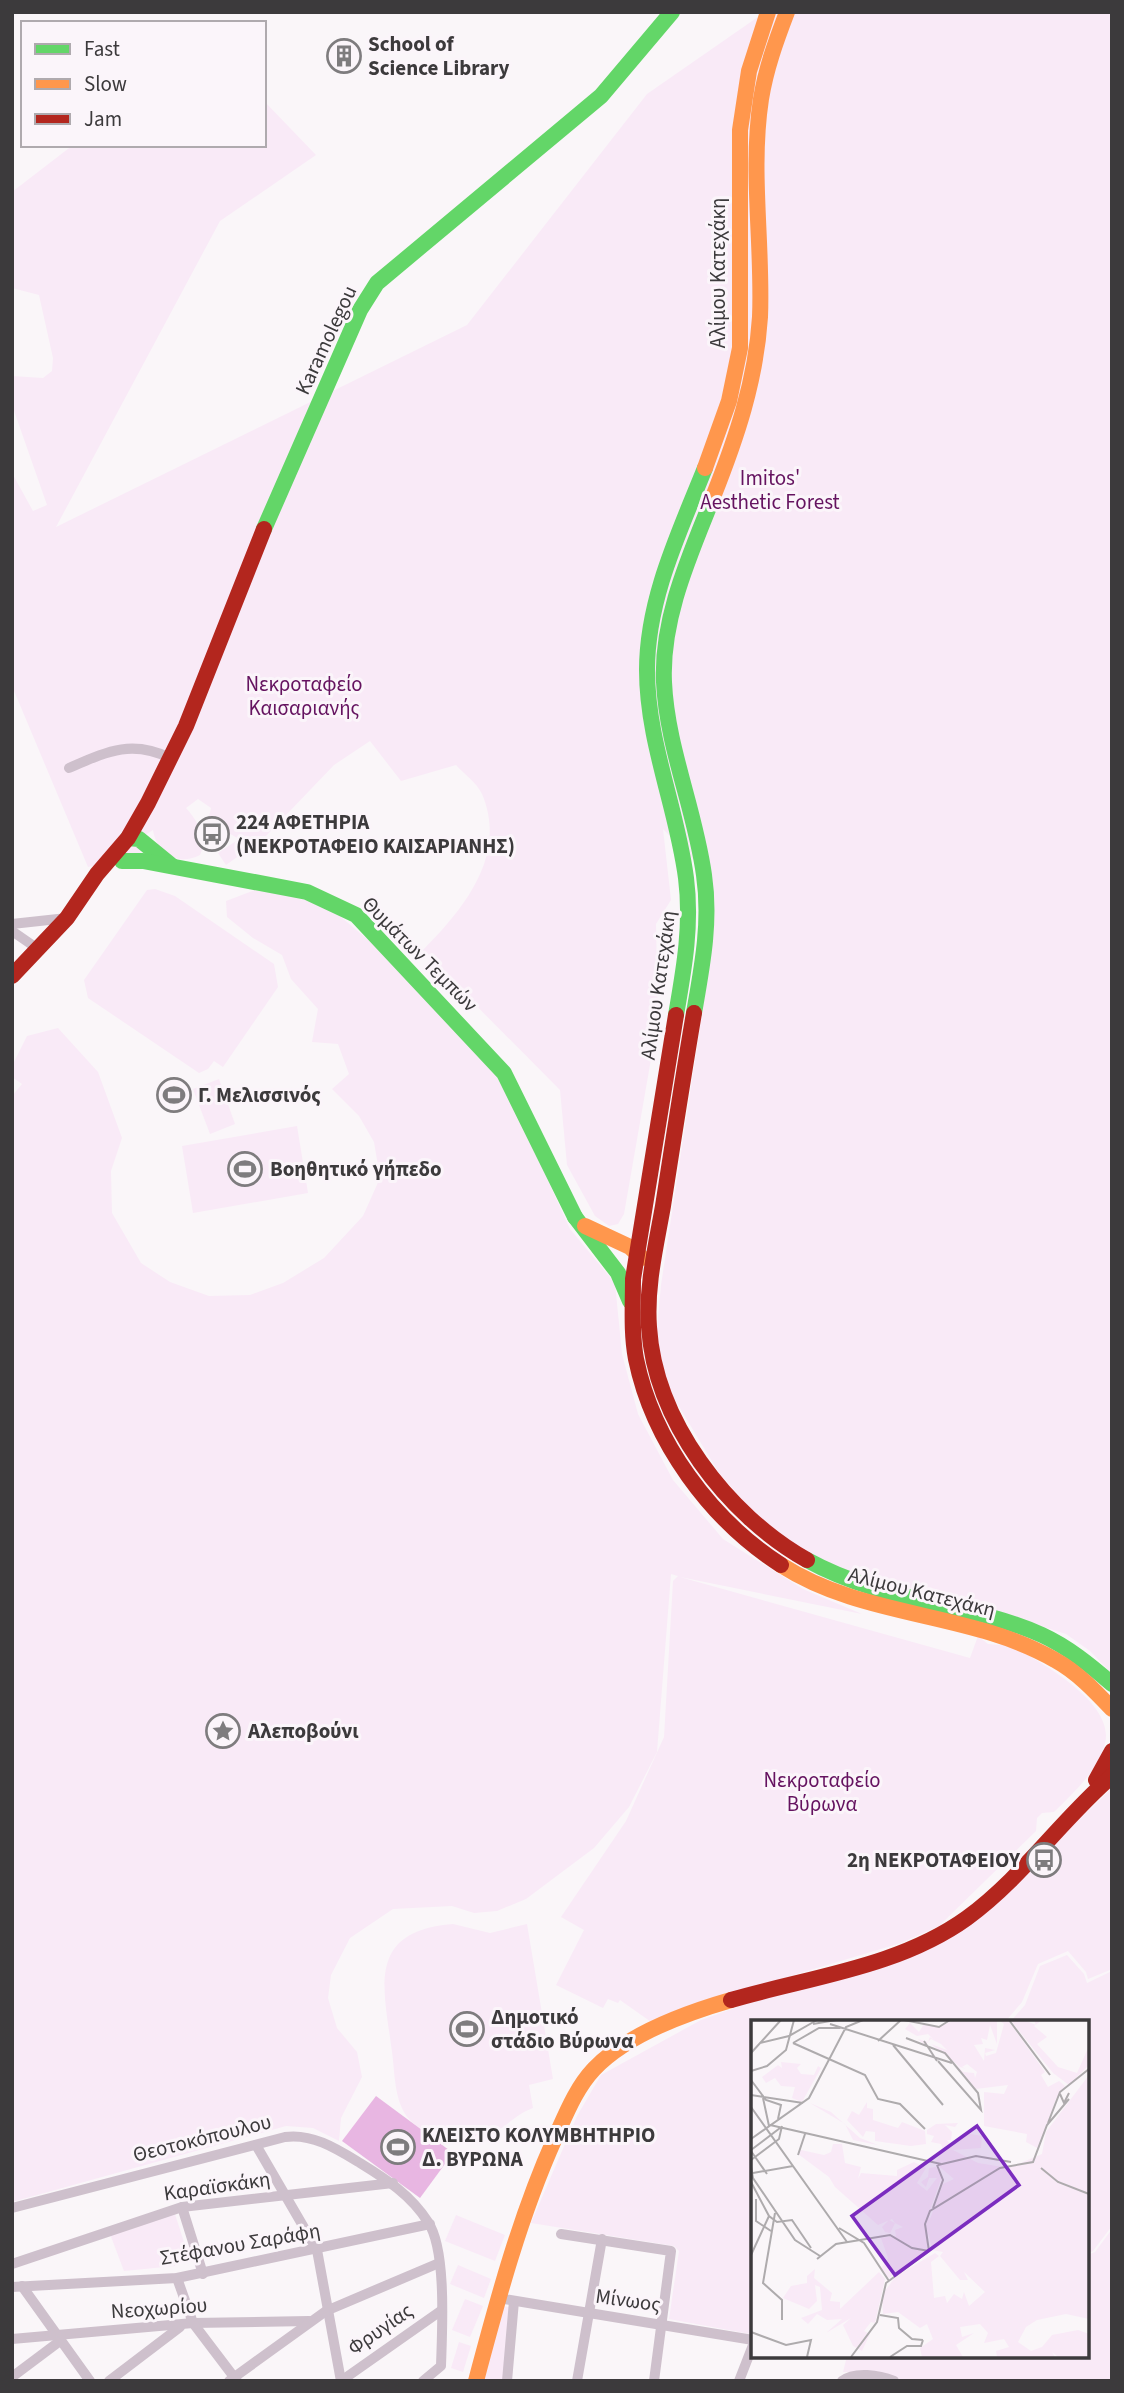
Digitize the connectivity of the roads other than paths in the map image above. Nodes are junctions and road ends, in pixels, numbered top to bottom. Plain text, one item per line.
1 (672, 12) edge
2 (768, 12) edge
3 (787, 12) edge
4 (170, 758) junction
5 (69, 768) dead end
6 (134, 841) junction
7 (122, 861) junction
8 (143, 861) junction
9 (174, 867) junction
10 (97, 874) junction
11 (67, 918) junction
12 (12, 924) edge
13 (12, 931) edge
14 (38, 949) junction
15 (12, 976) edge
16 (575, 1217) junction
17 (642, 1222) junction
18 (604, 1237) junction
19 (637, 1252) junction
20 (650, 1280) junction
21 (632, 1308) junction
22 (1109, 1697) edge
23 (1112, 1717) edge
24 (1112, 1751) edge
25 (1112, 1764) edge
26 (1104, 1778) edge
27 (256, 2145) junction
28 (393, 2183) junction
29 (287, 2196) junction
30 (182, 2207) junction
31 (12, 2208) edge
32 (430, 2224) junction
33 (561, 2234) dead end
34 (602, 2239) junction
35 (317, 2250) junction
36 (439, 2263) junction
37 (12, 2264) edge
38 (203, 2274) junction
39 (177, 2278) junction
40 (17, 2286) edge
41 (498, 2298) junction
42 (514, 2301) junction
43 (442, 2310) junction
44 (326, 2311) junction
45 (588, 2314) junction
46 (309, 2321) junction
47 (187, 2324) junction
48 (662, 2325) junction
49 (58, 2338) junction
50 (12, 2339) edge
51 (751, 2340) edge
52 (751, 2350) edge
53 (12, 2378) edge
54 (863, 2378) edge
55 (234, 2379) edge
56 (90, 2381) edge
57 (109, 2381) edge
58 (341, 2381) edge
59 (423, 2381) edge
60 (476, 2381) edge
61 (507, 2381) edge
62 (577, 2381) edge
63 (654, 2381) edge
64 (739, 2381) edge
65 (842, 2381) edge
66 (894, 2381) edge

1 - 4 main road, Karamolegou
2 - 17 main road, Αλίμου Κατεχάκη
3 - 20 main road, Αλίμου Κατεχάκη
4 - 5 street
4 - 6 main road, Karamolegou
6 - 7 main road
6 - 8 main road
6 - 9 main road, Θυμάτων Τεμπών
6 - 10 main road
7 - 8 main road
7 - 10 main road
8 - 9 main road
9 - 16 main road, Θυμάτων Τεμπών
10 - 11 main road
11 - 12 street
11 - 14 main road
13 - 14 street
14 - 15 main road
16 - 18 main road
16 - 21 main road, Θυμάτων Τεμπών
17 - 18 main road
17 - 19 main road, Αλίμου Κατεχάκη
18 - 19 main road
19 - 20 main road
19 - 21 main road, Αλίμου Κατεχάκη
20 - 22 main road, Αλίμου Κατεχάκη
21 - 22 main road, Αλίμου Κατεχάκη
22 - 23 main road
24 - 26 main road
25 - 26 main road
26 - 41 main road
27 - 28 street, Θεοτοκόπουλου
27 - 29 street
27 - 31 street, Θεοτοκόπουλου
28 - 29 street, Καραϊσκάκη
28 - 32 street, Θεοτοκόπουλου
29 - 30 street, Καραϊσκάκη
29 - 35 street
30 - 37 street, Καραϊσκάκη
30 - 38 street
32 - 35 street, Στέφανου Σαράφη
32 - 36 street
33 - 34 street
34 - 45 street
34 - 48 street
35 - 38 street, Στέφανου Σαράφη
35 - 44 street
36 - 43 street
36 - 44 street
38 - 39 street, Στέφανου Σαράφη
39 - 40 street, Στέφανου Σαράφη
39 - 47 street
40 - 49 street
41 - 42 street, Μίνωος
41 - 60 main road
42 - 45 street, Μίνωος
42 - 61 street
43 - 58 street, Φρυγίας
43 - 59 street
44 - 46 street
44 - 58 street
45 - 48 street, Μίνωος
45 - 62 street
46 - 47 street, Νεοχωρίου
46 - 55 street
47 - 49 street, Νεοχωρίου
47 - 55 street
47 - 57 street
48 - 51 street, Μίνωος
48 - 63 street
49 - 50 street, Νεοχωρίου
49 - 53 street
49 - 56 street
52 - 64 street
54 - 65 street
54 - 66 street

